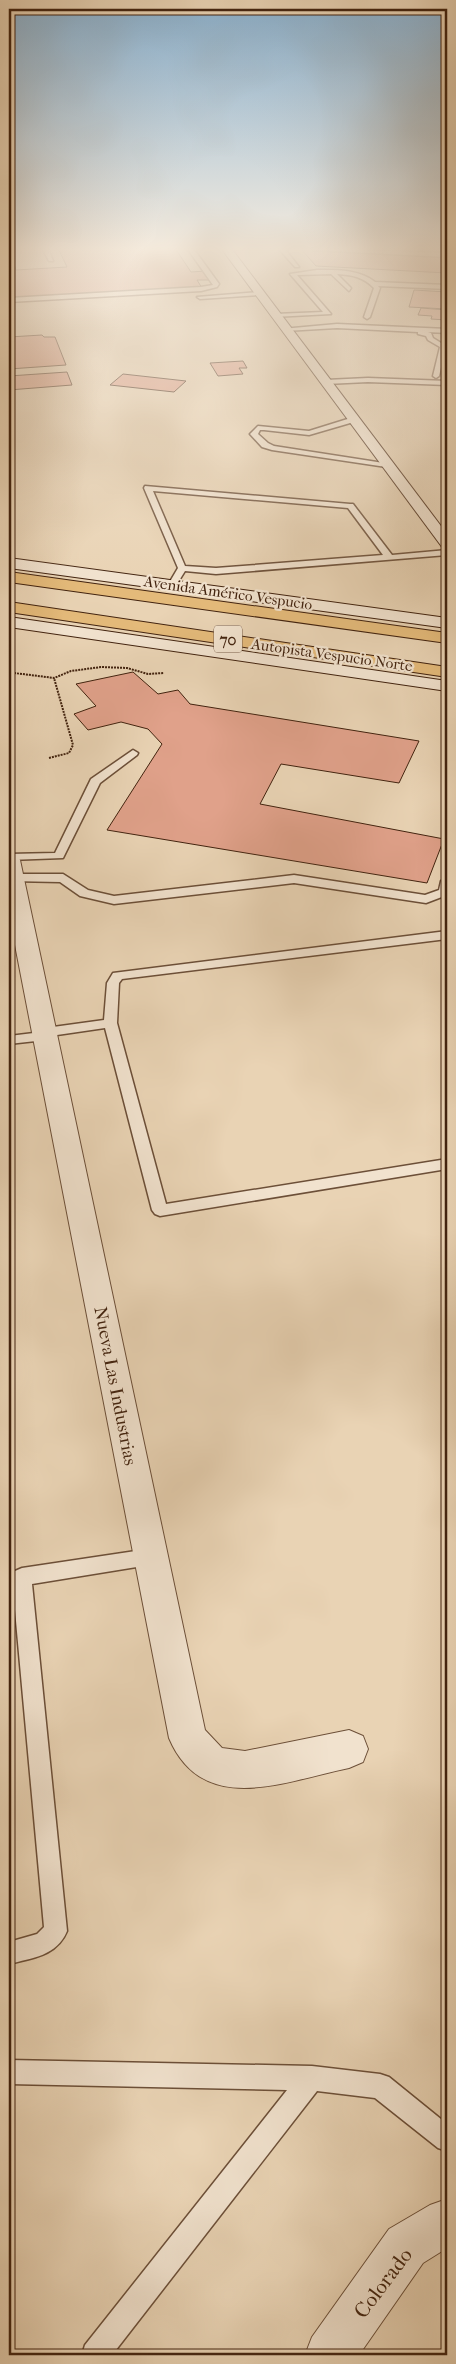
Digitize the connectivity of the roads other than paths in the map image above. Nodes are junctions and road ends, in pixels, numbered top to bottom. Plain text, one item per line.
1 (307, 358) edge
2 (440, 358) edge
3 (436, 376) dead end
4 (326, 382) junction
5 (447, 384) edge
6 (354, 419) junction
7 (314, 444) junction
8 (390, 466) junction
9 (447, 544) edge
10 (447, 553) edge
11 (389, 557) junction
12 (9, 563) edge
13 (182, 568) junction
14 (9, 577) edge
15 (172, 585) junction
16 (9, 607) edge
17 (9, 622) edge
18 (447, 623) edge
19 (439, 637) edge
20 (447, 672) edge
21 (447, 686) edge
22 (133, 753) dead end
23 (10, 865) edge
24 (447, 881) edge
25 (447, 935) edge
26 (110, 1023) junction
27 (44, 1036) junction
28 (9, 1040) edge
29 (447, 1164) edge
30 (149, 1556) junction
31 (350, 1749) dead end
32 (9, 1952) edge
33 (9, 2072) edge
34 (312, 2078) junction
35 (447, 2139) edge
36 (447, 2222) edge
37 (95, 2355) edge
38 (330, 2355) edge

1 - 4 main road
2 - 3 lane
4 - 5 lane
4 - 6 main road
6 - 7 lane
6 - 8 main road
7 - 7 lane
7 - 8 lane
8 - 9 main road
10 - 11 lane
11 - 13 lane
11 - 13 lane
12 - 15 main road, Avenida Américo Vespucio
13 - 15 lane
14 - 19 highway, Autopista Vespucio Norte / 70
15 - 18 main road, Avenida Américo Vespucio
16 - 20 highway, Autopista Vespucio Norte / 70
17 - 21 main road
22 - 23 lane
23 - 24 lane
23 - 27 main road, Nueva Las Industrias
25 - 26 lane
26 - 27 lane
26 - 29 lane
27 - 28 lane
27 - 30 main road, Nueva Las Industrias
30 - 31 main road, Nueva Las Industrias
30 - 32 lane
33 - 34 lane
34 - 35 lane
34 - 37 lane
36 - 38 main road, Colorado

